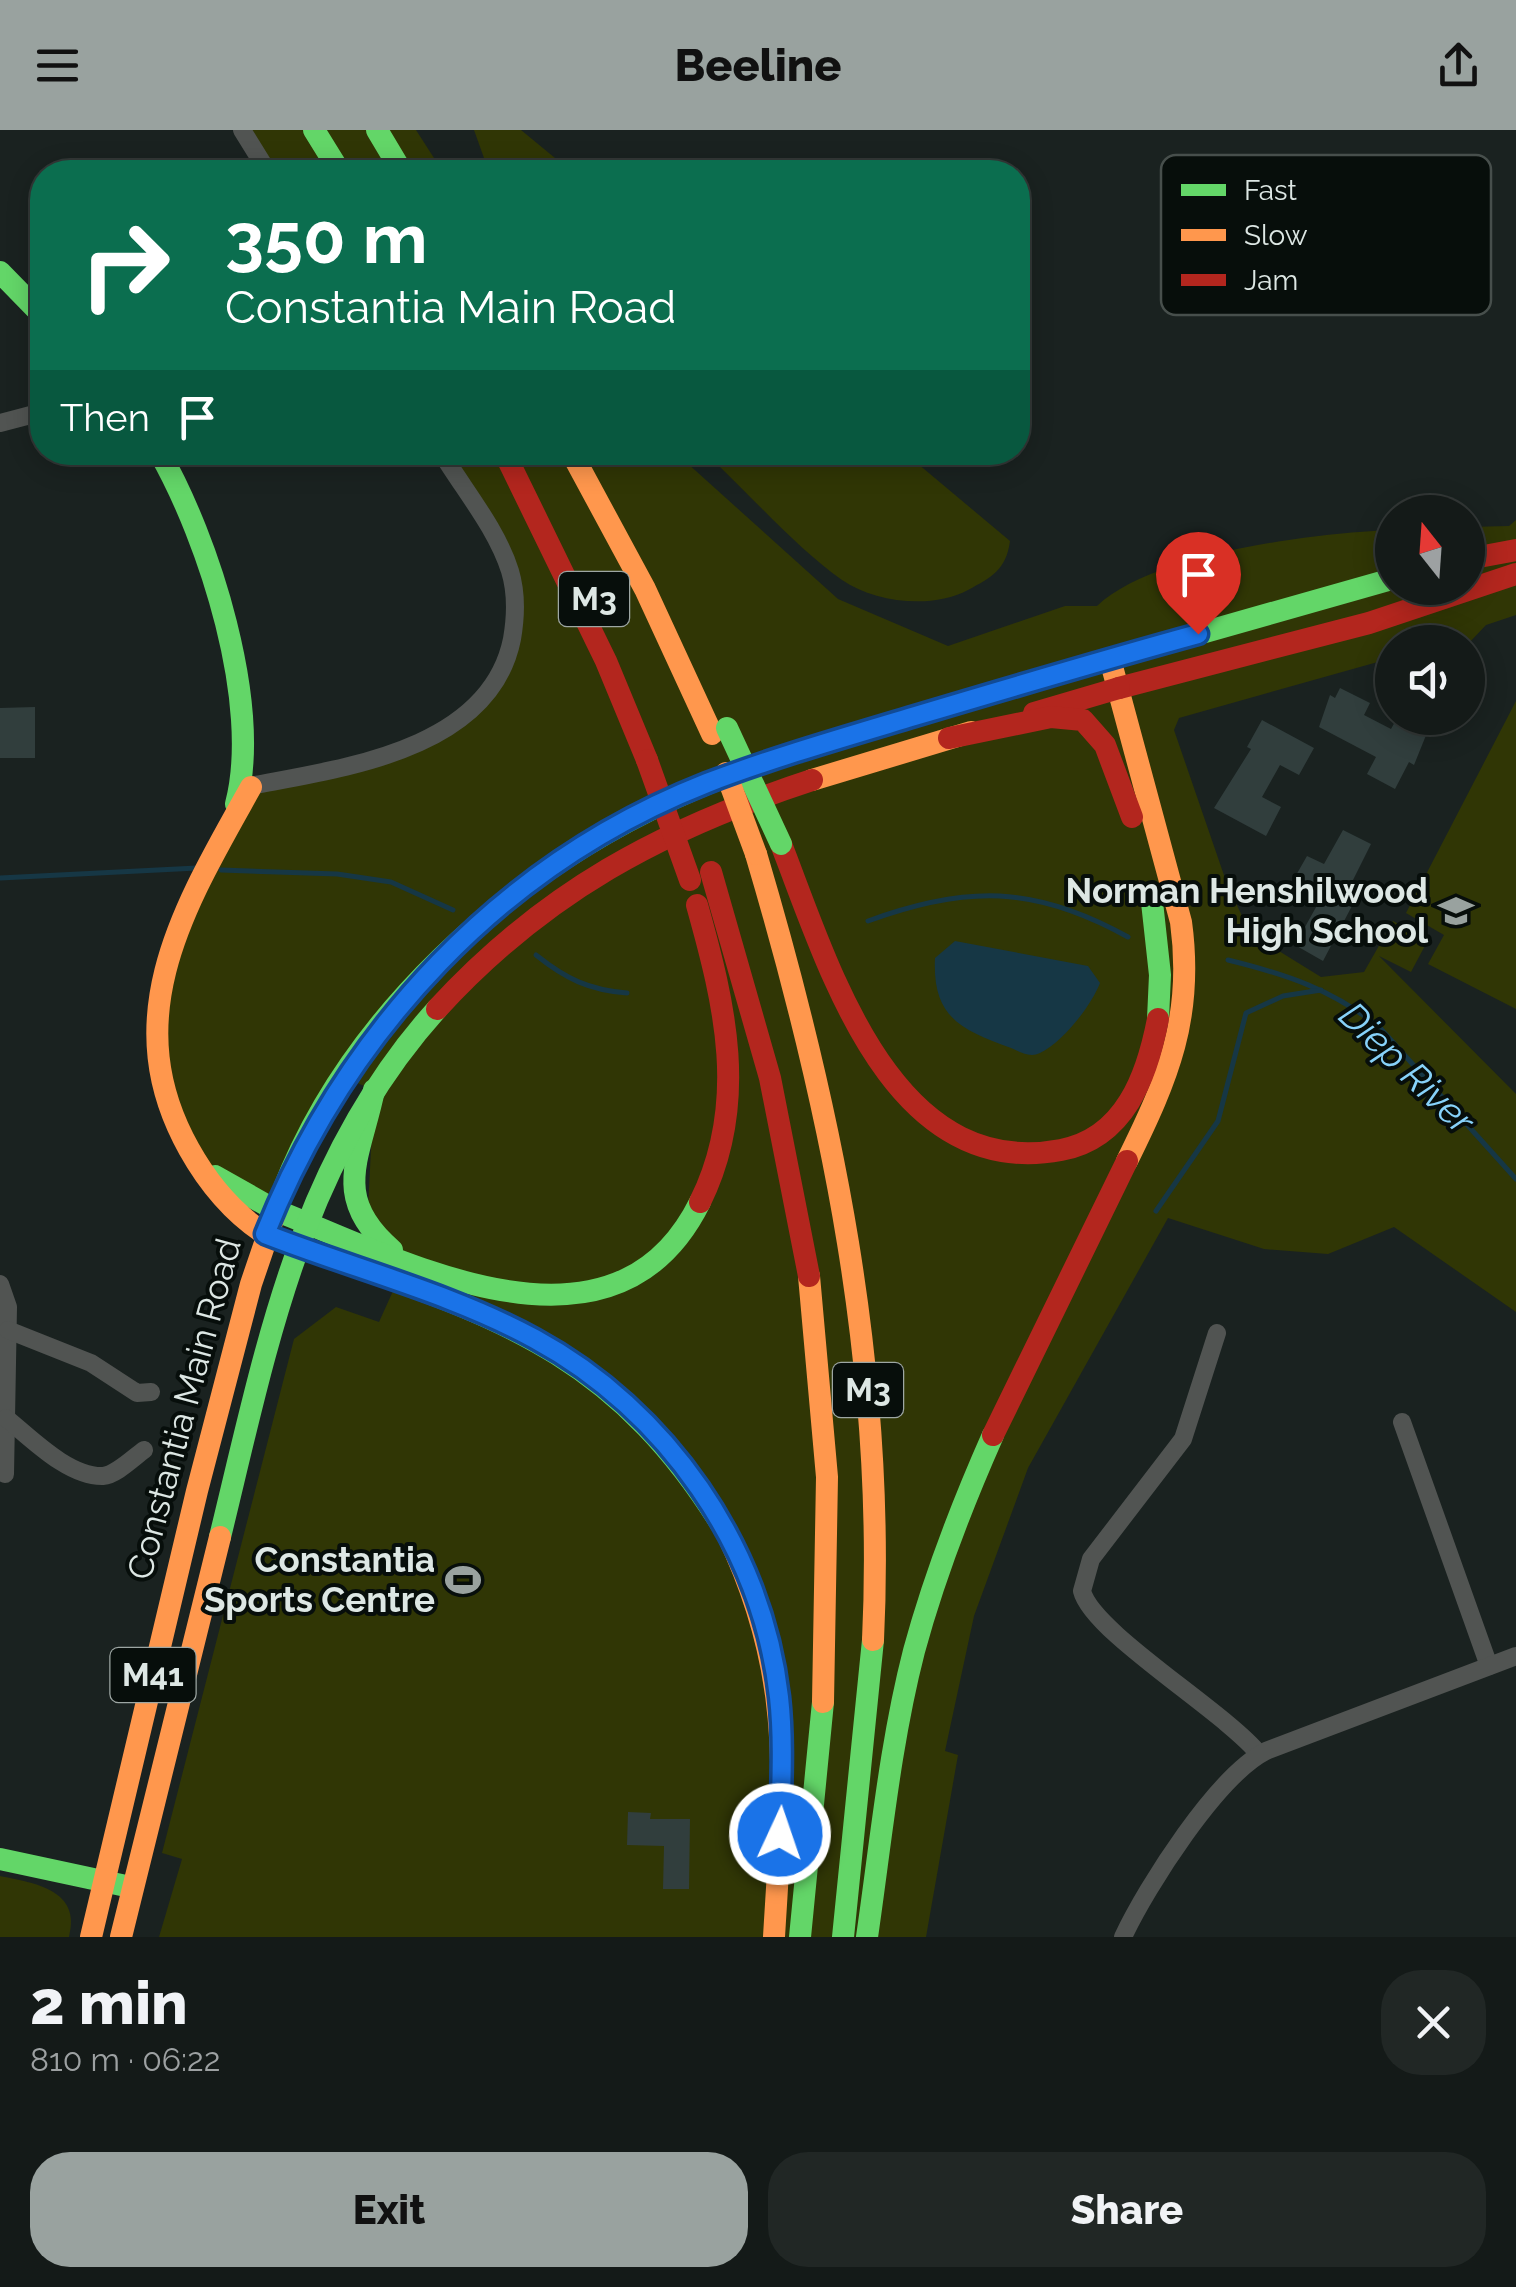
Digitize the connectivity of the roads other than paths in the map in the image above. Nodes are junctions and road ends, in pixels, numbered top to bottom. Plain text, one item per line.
1 (242, 130) edge
2 (314, 130) edge
3 (377, 130) edge
4 (261, 160) edge
5 (333, 160) edge
6 (395, 160) edge
7 (0, 272) edge
8 (30, 303) edge
9 (30, 415) edge
10 (0, 423) edge
11 (166, 465) edge
12 (449, 465) edge
13 (513, 465) edge
14 (579, 465) edge
15 (1516, 542) edge
16 (1516, 550) edge
17 (1485, 554) edge
18 (1485, 556) edge
19 (1515, 574) edge
20 (1375, 584) edge
21 (1101, 661) junction
22 (1110, 691) junction
23 (720, 731) junction
24 (949, 738) junction
25 (255, 779) junction
26 (1132, 817) junction
27 (700, 876) junction
28 (374, 1090) junction
29 (201, 1168) junction
30 (275, 1210) junction
31 (303, 1221) junction
32 (265, 1234) junction
33 (294, 1246) junction
34 (407, 1260) junction
35 (0, 1284) edge
36 (8, 1330) junction
37 (1218, 1333) dead end
38 (151, 1392) dead end
39 (6, 1418) junction
40 (1402, 1422) dead end
41 (144, 1450) dead end
42 (5, 1474) dead end
43 (1516, 1656) edge
44 (1489, 1666) junction
45 (1260, 1754) junction
46 (0, 1859) edge
47 (105, 1881) junction
48 (133, 1888) junction
49 (91, 1937) edge
50 (121, 1937) edge
51 (774, 1937) edge
52 (800, 1937) edge
53 (843, 1937) edge
54 (867, 1937) edge
55 (1123, 1937) edge

1 - 4 street
2 - 5 main road
3 - 6 main road
7 - 8 main road
9 - 10 street
11 - 25 main road
12 - 25 street
13 - 27 main road, bridge
14 - 23 main road, M3
15 - 17 main road
16 - 18 main road
19 - 22 main road, Constantia Main Road / M41
20 - 21 main road, Constantia Main Road / M41
21 - 22 main road
21 - 30 main road, Constantia Main Road / M41
22 - 24 main road, Constantia Main Road / M41
22 - 26 main road
22 - 54 main road
23 - 26 main road, bridge
23 - 53 main road, M3, bridge
24 - 26 main road
24 - 28 main road, Constantia Main Road / M41
25 - 29 main road
27 - 34 main road
27 - 52 main road, M3
28 - 31 main road, Constantia Main Road / M41
28 - 34 main road
29 - 30 main road
29 - 32 main road
30 - 31 main road
30 - 32 main road, Constantia Main Road / M41
31 - 33 main road, Constantia Main Road / M41
31 - 34 main road
32 - 33 main road
32 - 47 main road, Constantia Main Road / M41
33 - 48 main road, Constantia Main Road / M41
33 - 51 main road
35 - 36 street
36 - 38 street
36 - 39 street
37 - 45 street
39 - 41 street
39 - 42 street
40 - 44 street
43 - 44 street
44 - 45 street
45 - 55 street
46 - 47 main road
47 - 48 main road
47 - 49 main road, Constantia Main Road / M41
48 - 50 main road, Constantia Main Road / M41

